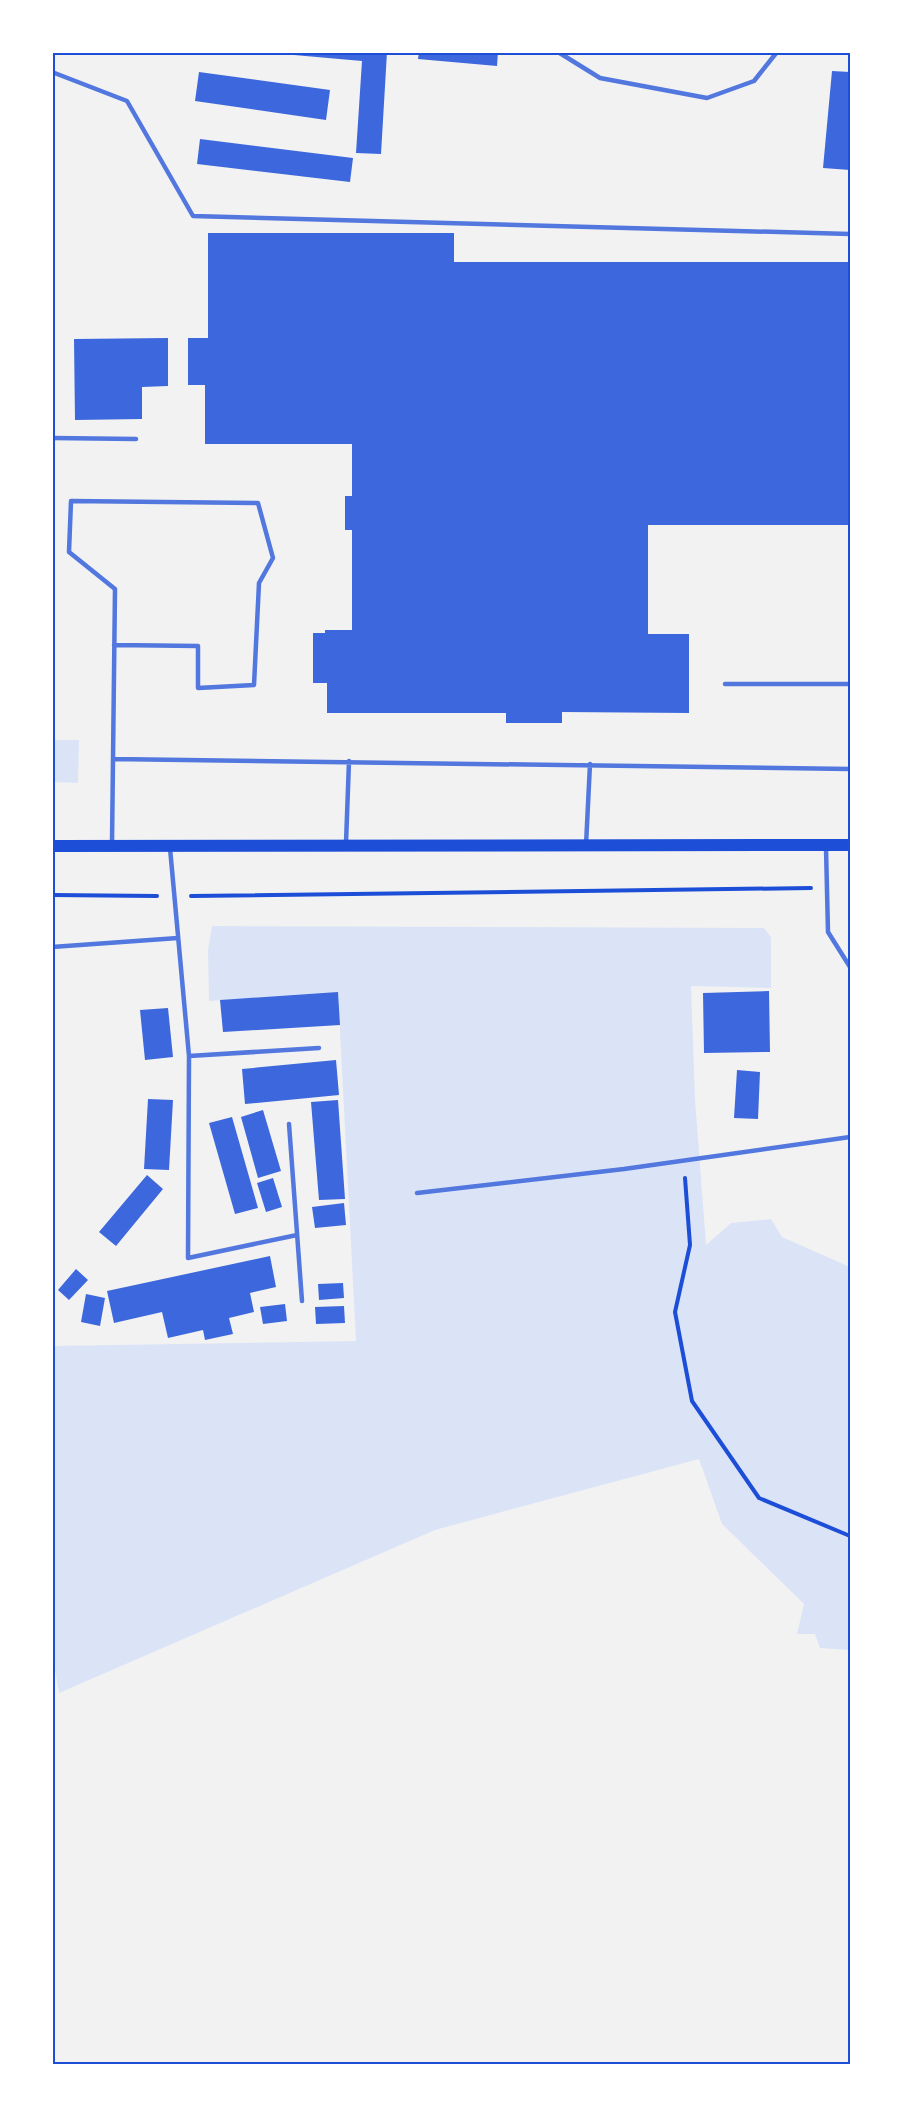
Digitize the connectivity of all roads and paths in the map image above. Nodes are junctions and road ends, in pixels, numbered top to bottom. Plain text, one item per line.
1 (558, 52) edge
2 (777, 52) edge
3 (52, 72) edge
4 (850, 234) edge
5 (52, 438) edge
6 (136, 439) dead end
7 (114, 645) junction
8 (725, 684) dead end
9 (850, 684) edge
10 (113, 759) junction
11 (349, 762) junction
12 (590, 764) junction
13 (850, 769) edge
14 (586, 845) junction
15 (826, 845) junction
16 (850, 845) edge
17 (52, 846) edge
18 (112, 846) junction
19 (170, 846) junction
20 (346, 846) junction
21 (827, 888) junction
22 (52, 895) edge
23 (174, 897) junction
24 (178, 938) junction
25 (52, 947) edge
26 (850, 967) edge
27 (319, 1048) dead end
28 (189, 1056) junction
29 (289, 1124) dead end
30 (850, 1137) edge
31 (683, 1160) junction
32 (417, 1193) dead end
33 (297, 1235) junction
34 (302, 1301) dead end
35 (850, 1536) edge

1 - 2 lane
3 - 4 lane
5 - 6 lane
7 - 7 lane
7 - 10 lane
8 - 9 lane
10 - 11 lane
10 - 18 lane
11 - 12 lane
11 - 20 lane
12 - 13 lane
12 - 14 lane
14 - 15 main road
14 - 20 main road
15 - 16 main road
15 - 21 lane
17 - 18 main road
18 - 19 main road
19 - 20 main road
19 - 23 lane
21 - 23 path
21 - 26 lane
22 - 23 path
23 - 24 lane
24 - 25 lane
24 - 28 lane
27 - 28 lane
28 - 33 lane
29 - 33 lane
30 - 31 lane
31 - 32 lane
31 - 35 path
33 - 34 lane

